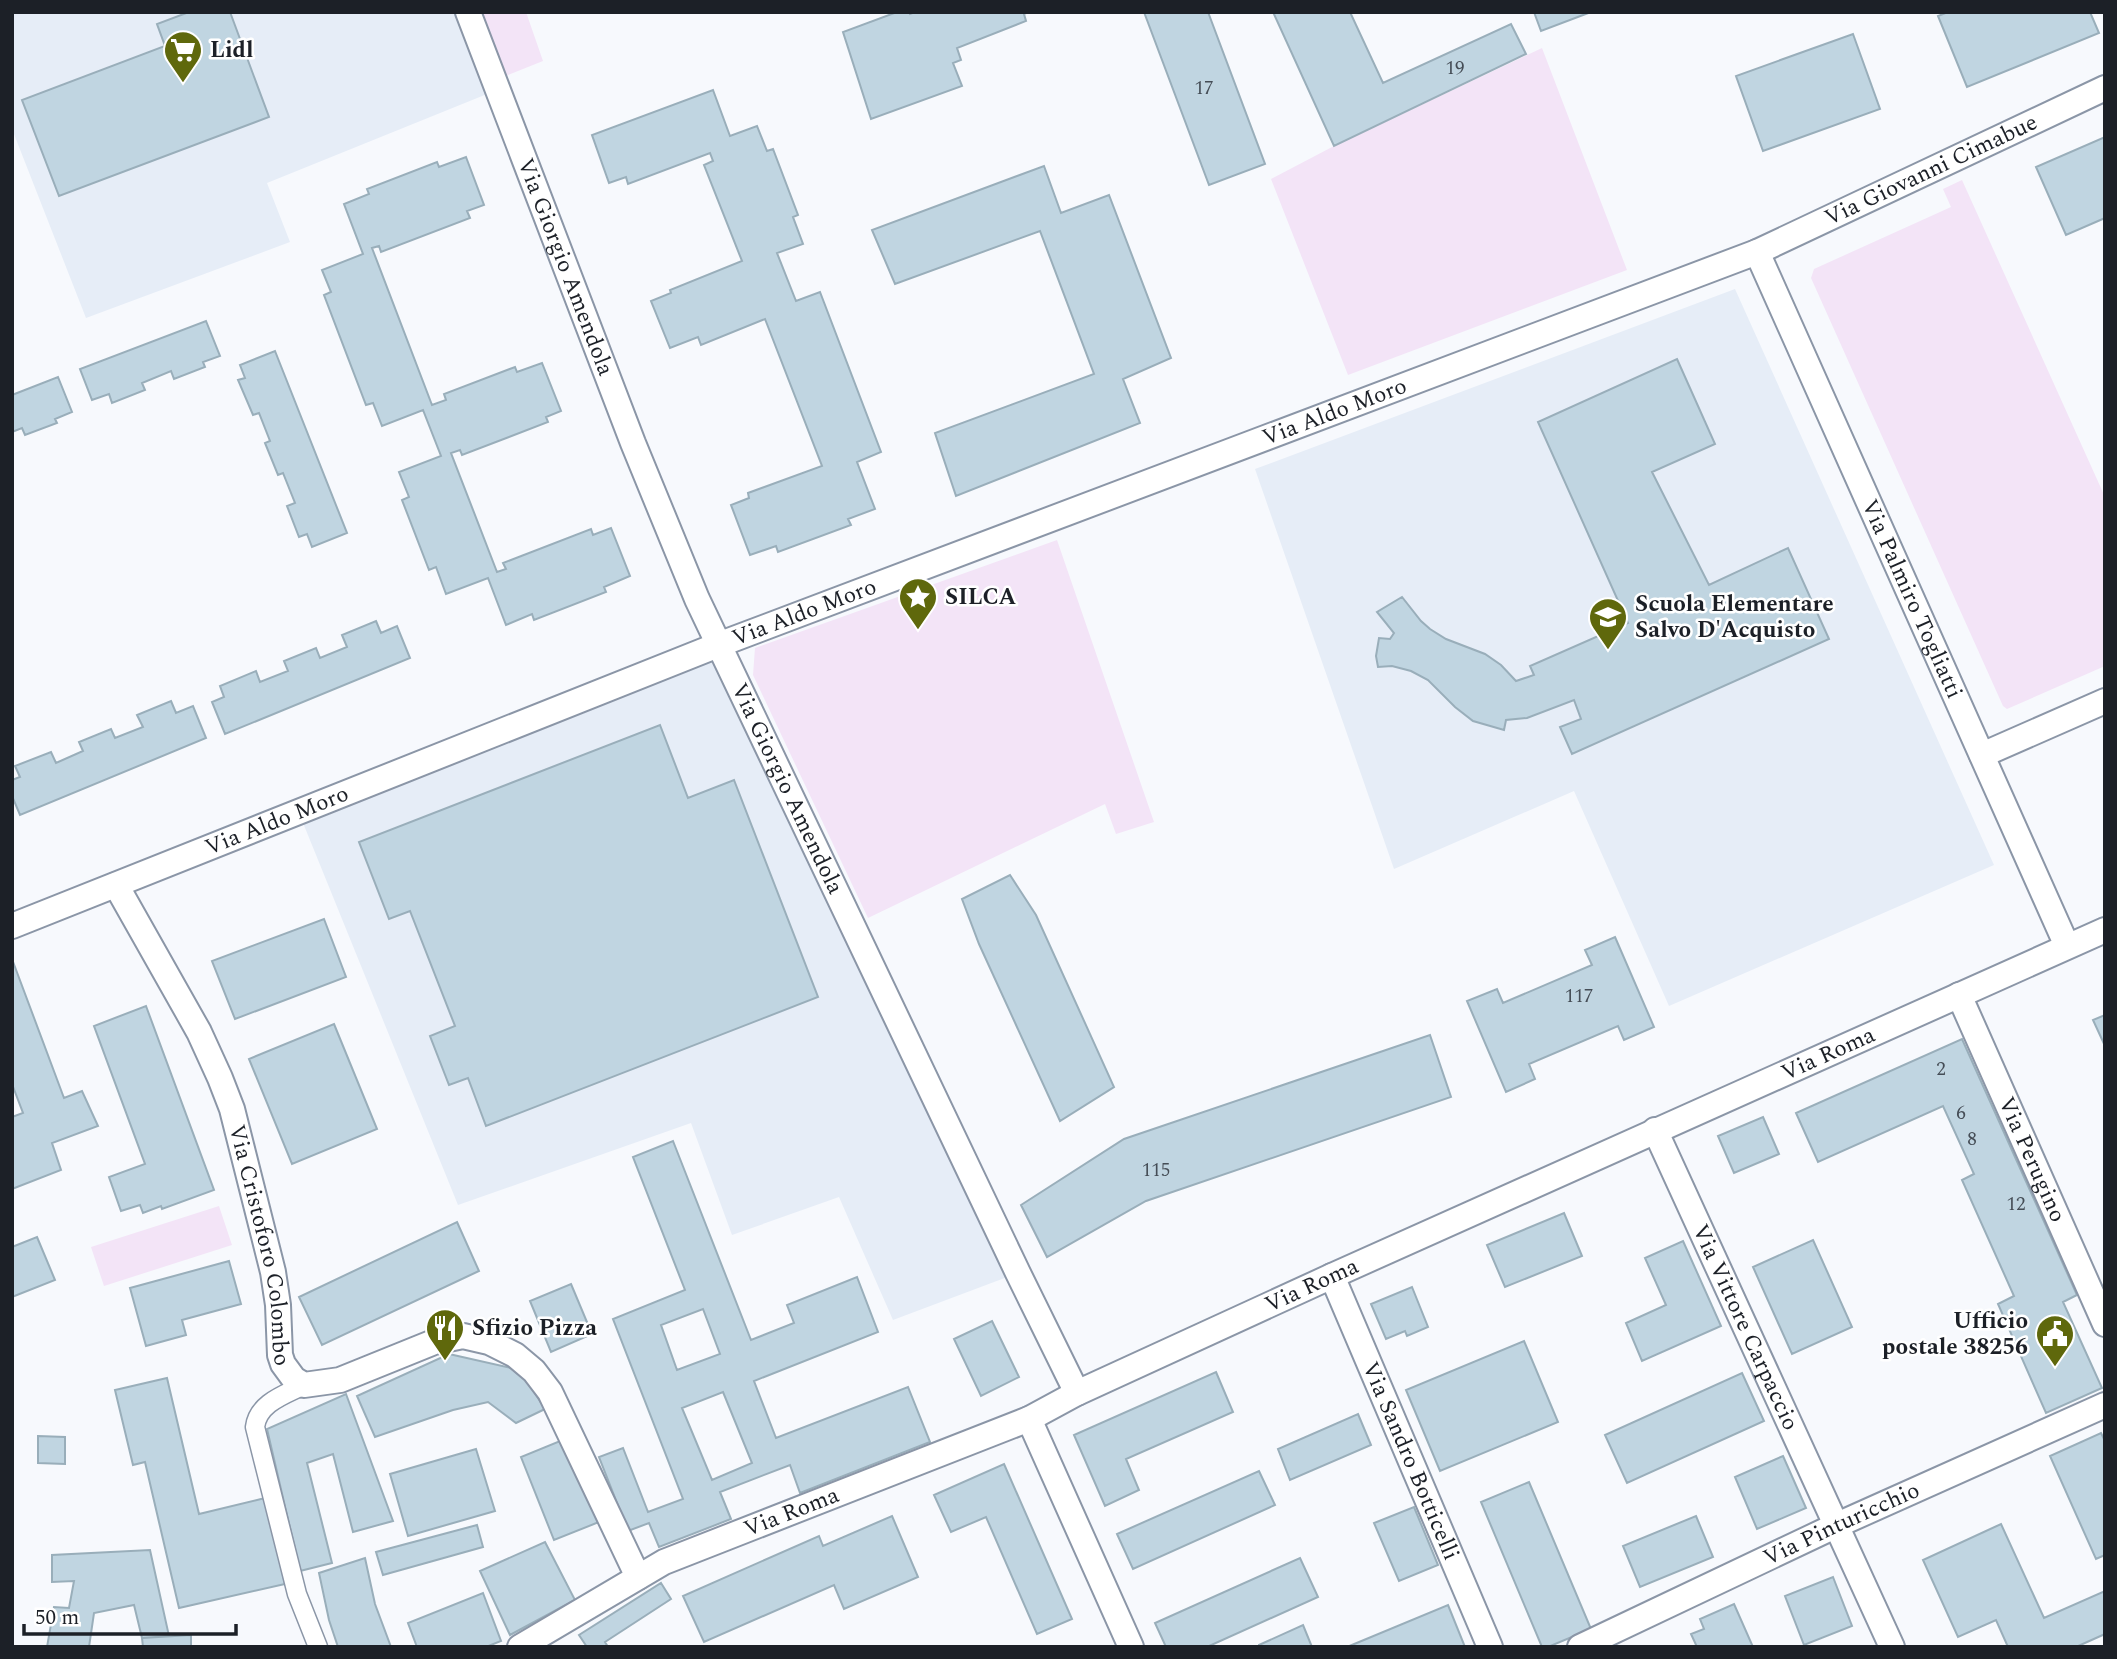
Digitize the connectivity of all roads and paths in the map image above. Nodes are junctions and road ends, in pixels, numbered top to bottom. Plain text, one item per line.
1 (468, 12) edge
2 (2105, 88) edge
3 (1757, 252) junction
4 (718, 645) junction
5 (2105, 701) edge
6 (1982, 755) junction
7 (116, 886) junction
8 (12, 926) edge
9 (2105, 930) edge
10 (2067, 946) junction
11 (1959, 995) junction
12 (1655, 1130) junction
13 (1332, 1276) junction
14 (2105, 1324) edge
15 (303, 1385) junction
16 (1077, 1393) junction
17 (2105, 1405) edge
18 (1029, 1419) junction
19 (1835, 1526) junction
20 (638, 1577) junction
21 (318, 1647) edge
22 (520, 1647) edge
23 (1131, 1647) edge
24 (1490, 1647) edge
25 (1580, 1647) edge
26 (1892, 1647) edge

1 - 4 street, Via Giorgio Amendola
2 - 3 street, Via Giovanni Cimabue
3 - 4 street, Via Aldo Moro
3 - 6 street, Via Palmiro Togliatti
4 - 7 street, Via Aldo Moro
4 - 16 street, Via Giorgio Amendola
5 - 6 street
6 - 10 street, Via Palmiro Togliatti
7 - 8 street, Via Aldo Moro
7 - 15 street, Via Cristoforo Colombo
9 - 10 street, Via Roma
10 - 11 street, Via Roma
11 - 12 street, Via Roma
11 - 14 street, Via Perugino
12 - 13 street, Via Roma
12 - 19 street, Via Vittore Carpaccio
13 - 16 street, Via Roma
13 - 24 street, Via Sandro Botticelli
15 - 20 street
15 - 21 street, Via Cristoforo Colombo
16 - 18 street, Via Roma
17 - 19 street, Via Pinturicchio
18 - 20 street, Via Roma
18 - 23 street
19 - 25 street, Via Pinturicchio
19 - 26 street, Via Vittore Carpaccio
20 - 22 street, Via Roma

